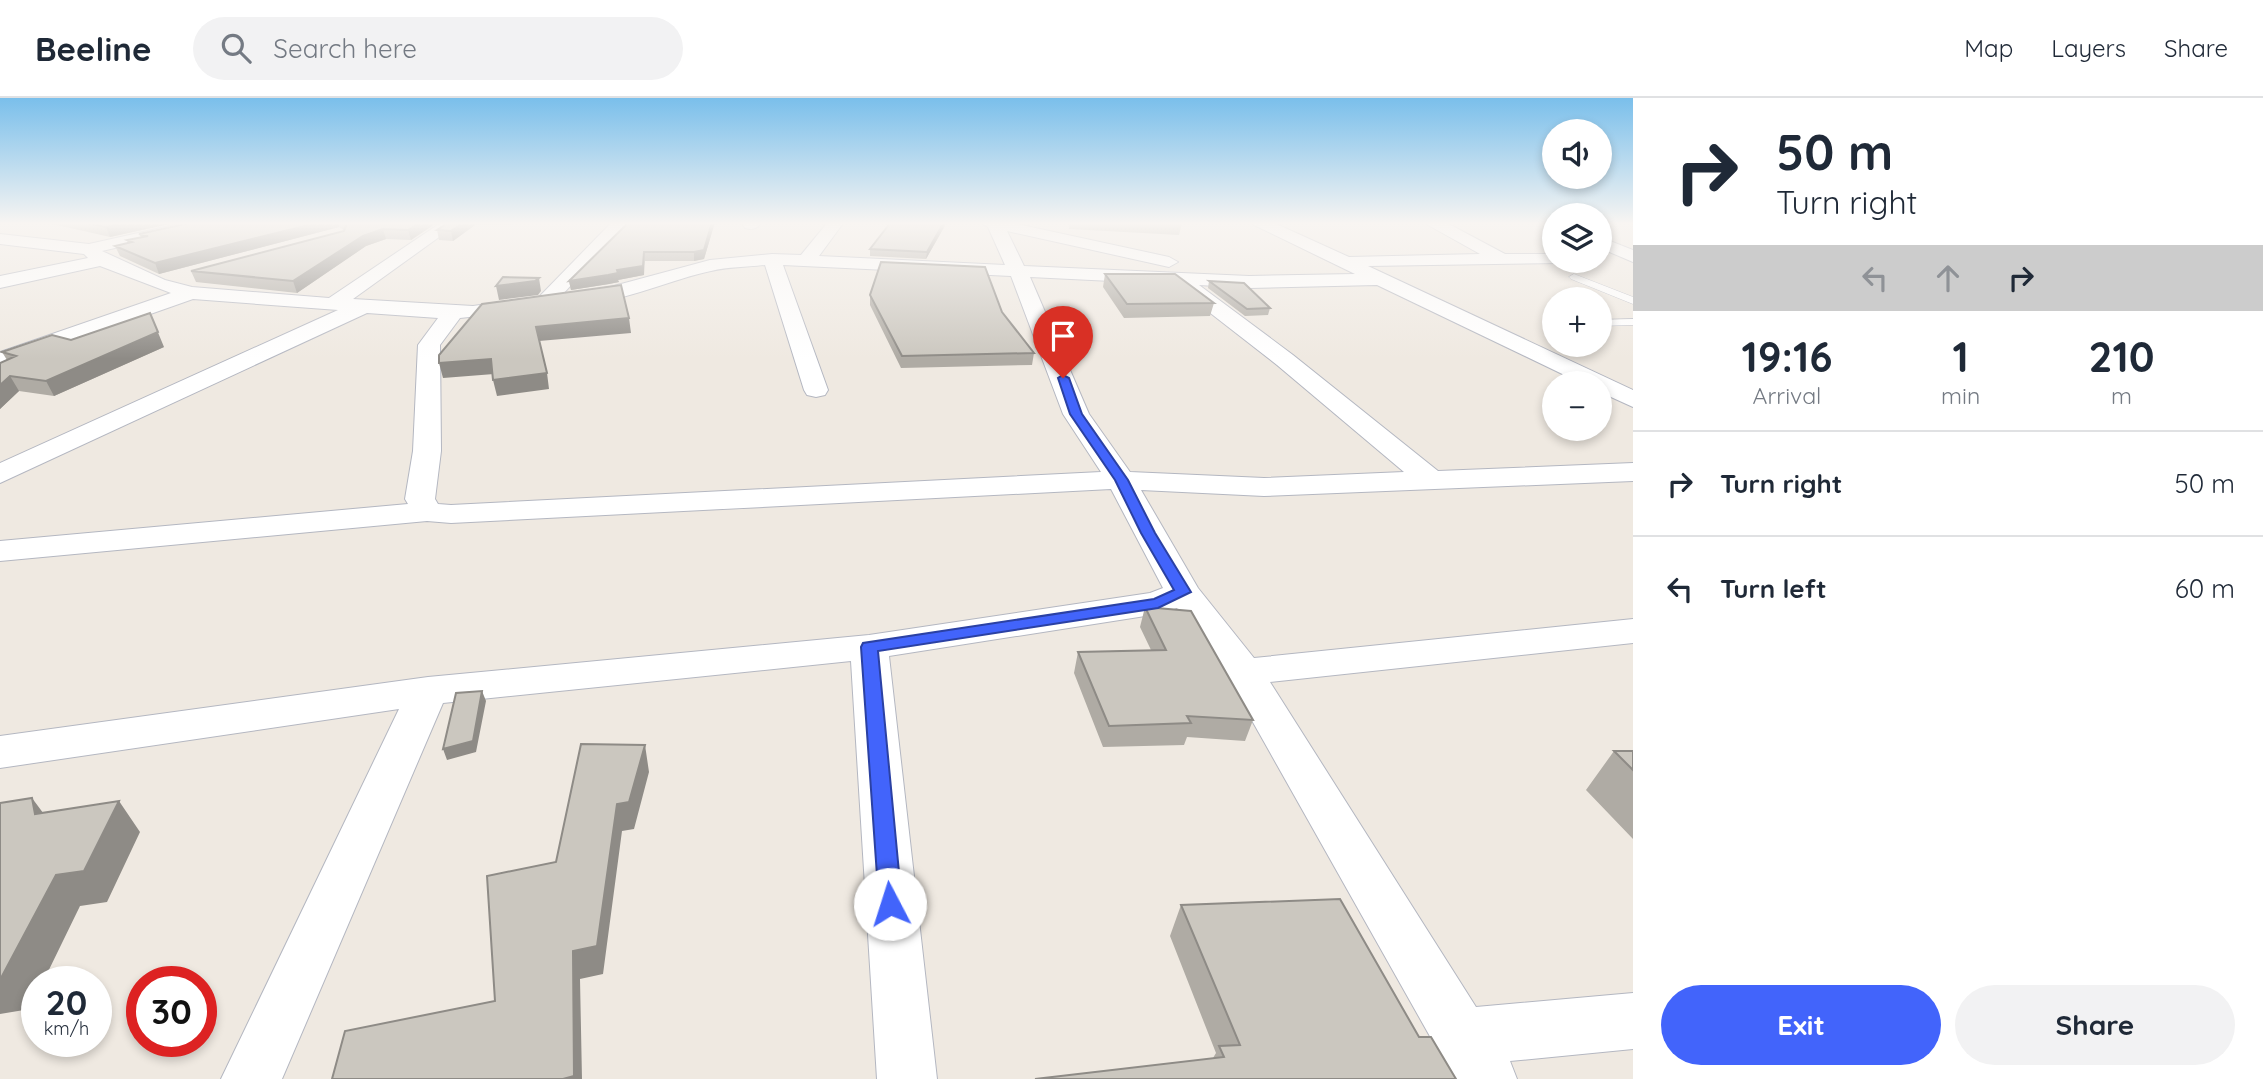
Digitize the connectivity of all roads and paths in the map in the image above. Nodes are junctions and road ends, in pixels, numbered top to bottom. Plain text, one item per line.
1 (42, 268) edge
2 (123, 268) edge
3 (386, 268) edge
4 (577, 268) edge
5 (700, 268) edge
6 (775, 268) edge
7 (950, 268) edge
8 (1016, 268) edge
9 (1188, 268) edge
10 (1358, 268) edge
11 (1018, 271) junction
12 (1574, 277) dead end
13 (1178, 279) junction
14 (1383, 279) junction
15 (0, 282) edge
16 (1249, 282) junction
17 (194, 283) junction
18 (1633, 301) edge
19 (544, 303) junction
20 (333, 304) junction
21 (363, 306) junction
22 (454, 312) junction
23 (1633, 322) edge
24 (1612, 323) edge
25 (0, 360) edge
26 (816, 390) dead end
27 (1633, 398) edge
28 (1633, 472) edge
29 (0, 474) edge
30 (1121, 480) junction
31 (1432, 481) junction
32 (427, 512) junction
33 (0, 551) edge
34 (1183, 592) junction
35 (1633, 631) edge
36 (869, 647) junction
37 (1244, 672) junction
38 (428, 691) junction
39 (0, 752) edge
40 (1633, 1021) edge
41 (1474, 1058) edge
42 (251, 1079) edge
43 (906, 1079) edge

1 - 15 street
2 - 17 street
3 - 20 street
4 - 19 street
5 - 19 street
6 - 26 street
7 - 11 street
8 - 11 street
9 - 16 street
10 - 14 street
11 - 13 street
11 - 30 street
12 - 18 lane
13 - 16 street
13 - 31 street
14 - 16 street
14 - 27 street
17 - 20 street
17 - 25 street
19 - 22 street
20 - 21 street
21 - 22 street
21 - 29 street
22 - 32 street
23 - 24 lane
28 - 31 street
30 - 31 street
30 - 32 street
30 - 34 street
32 - 33 street
34 - 36 street
34 - 37 street
35 - 37 street
36 - 38 street
36 - 43 street
37 - 41 street
38 - 39 street
38 - 42 street
40 - 41 street

